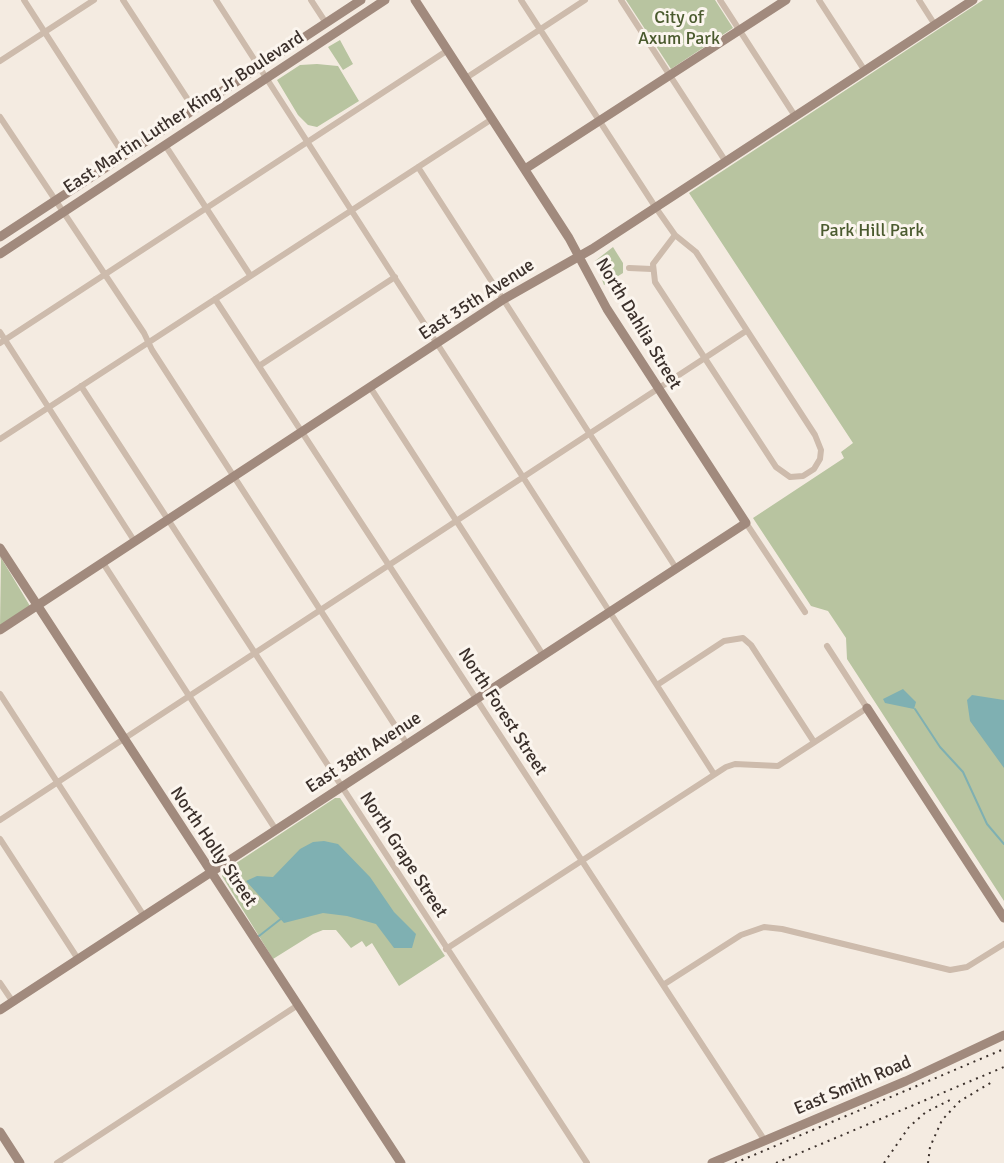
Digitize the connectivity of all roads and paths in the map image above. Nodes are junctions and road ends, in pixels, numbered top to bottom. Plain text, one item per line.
1 (23, 0) edge
2 (94, 0) edge
3 (123, 0) edge
4 (216, 0) edge
5 (311, 0) edge
6 (361, 0) edge
7 (386, 0) edge
8 (415, 0) edge
9 (522, 0) edge
10 (585, 0) edge
11 (621, 0) edge
12 (720, 0) edge
13 (786, 0) edge
14 (819, 0) edge
15 (919, 0) edge
16 (973, 0) edge
17 (326, 23) junction
18 (935, 25) junction
19 (540, 30) junction
20 (740, 30) junction
21 (44, 32) junction
22 (446, 48) junction
23 (0, 61) edge
24 (260, 66) junction
25 (865, 71) junction
26 (670, 76) junction
27 (266, 78) junction
28 (466, 78) junction
29 (194, 109) junction
30 (795, 116) junction
31 (0, 117) edge
32 (492, 119) junction
33 (600, 121) junction
34 (307, 143) junction
35 (165, 145) junction
36 (124, 155) junction
37 (726, 162) junction
38 (418, 167) junction
39 (525, 169) junction
40 (54, 200) junction
41 (207, 208) junction
42 (656, 208) junction
43 (65, 211) junction
44 (351, 211) junction
45 (675, 235) junction
46 (0, 237) edge
47 (0, 254) edge
48 (579, 256) junction
49 (629, 268) dead end
50 (652, 269) junction
51 (106, 274) junction
52 (250, 275) junction
53 (394, 277) junction
54 (215, 299) junction
55 (504, 299) junction
56 (746, 331) junction
57 (0, 332) edge
58 (2, 341) edge
59 (149, 342) junction
60 (438, 343) junction
61 (704, 359) junction
62 (259, 366) junction
63 (81, 386) junction
64 (370, 387) junction
65 (659, 388) junction
66 (49, 407) junction
67 (302, 432) junction
68 (590, 434) junction
69 (0, 439) edge
70 (234, 477) junction
71 (524, 477) junction
72 (168, 520) junction
73 (456, 522) junction
74 (746, 523) junction
75 (135, 542) junction
76 (0, 548) edge
77 (103, 564) junction
78 (389, 565) junction
79 (676, 568) junction
80 (37, 606) junction
81 (321, 610) junction
82 (609, 611) junction
83 (804, 612) dead end
84 (0, 630) edge
85 (827, 646) dead end
86 (255, 654) junction
87 (544, 655) junction
88 (657, 685) junction
89 (0, 694) edge
90 (188, 697) junction
91 (477, 698) junction
92 (867, 708) junction
93 (123, 740) junction
94 (814, 742) junction
95 (407, 744) junction
96 (714, 774) junction
97 (58, 782) junction
98 (341, 787) junction
99 (0, 820) edge
100 (276, 830) junction
101 (0, 839) edge
102 (582, 860) junction
103 (211, 872) junction
104 (144, 916) junction
105 (1004, 918) edge
106 (1004, 944) edge
107 (446, 948) junction
108 (78, 959) junction
109 (0, 983) edge
110 (663, 985) junction
111 (13, 1002) junction
112 (298, 1005) junction
113 (0, 1010) edge
114 (1004, 1035) edge
115 (0, 1132) edge
116 (765, 1141) junction
117 (20, 1163) edge
118 (57, 1163) edge
119 (401, 1163) edge
120 (587, 1163) edge
121 (712, 1163) edge

1 - 21 street
2 - 21 street
3 - 29 street
4 - 24 street
5 - 17 street
6 - 17 street, East Martin Luther King Jr Boulevard
7 - 27 street, East Martin Luther King Jr Boulevard
8 - 22 street, North Dahlia Street
9 - 19 street
10 - 19 street
11 - 26 street
12 - 20 street
13 - 20 street
14 - 25 street
15 - 18 street
16 - 18 street, East 35th Avenue
17 - 24 street, East Martin Luther King Jr Boulevard
18 - 25 street, East 35th Avenue
19 - 28 street
19 - 33 street
20 - 26 street
20 - 30 street
21 - 23 street
21 - 36 street
22 - 28 street, North Dahlia Street
22 - 34 street
24 - 27 street
24 - 29 street, East Martin Luther King Jr Boulevard
25 - 30 street, East 35th Avenue
26 - 33 street
26 - 37 street
27 - 34 street
27 - 35 street, East Martin Luther King Jr Boulevard
28 - 32 street, North Dahlia Street
29 - 36 street, East Martin Luther King Jr Boulevard
30 - 37 street, East 35th Avenue
31 - 40 street
32 - 38 street
32 - 39 street, North Dahlia Street
33 - 39 street
33 - 42 street
34 - 41 street
34 - 44 street
35 - 41 street
35 - 43 street, East Martin Luther King Jr Boulevard
36 - 40 street, East Martin Luther King Jr Boulevard
37 - 42 street, East 35th Avenue
38 - 44 street
38 - 55 street
39 - 48 street, North Dahlia Street
40 - 43 street
40 - 46 street, East Martin Luther King Jr Boulevard
41 - 51 street
41 - 52 street
42 - 45 street
42 - 48 street, East 35th Avenue
43 - 47 street, East Martin Luther King Jr Boulevard
43 - 51 street
44 - 52 street
44 - 53 street
45 - 50 street
45 - 56 street
48 - 55 street, East 35th Avenue
48 - 65 street, North Dahlia Street
49 - 50 street
50 - 61 street
51 - 58 street
51 - 59 street
52 - 54 street
53 - 60 street
53 - 62 street
54 - 59 street
54 - 62 street, North Forest Street
55 - 60 street, East 35th Avenue
55 - 68 street
56 - 61 street
56 - 61 street
57 - 58 street
58 - 66 street
59 - 63 street
59 - 70 street
60 - 64 street, East 35th Avenue
60 - 71 street
61 - 65 street
62 - 67 street, North Forest Street
63 - 66 street
63 - 72 street, North Grape Street
64 - 67 street, East 35th Avenue
64 - 73 street
65 - 68 street
65 - 74 street, North Dahlia Street
66 - 69 street
66 - 75 street
67 - 70 street, East 35th Avenue
67 - 78 street, North Forest Street
68 - 71 street
68 - 79 street
70 - 72 street, East 35th Avenue
70 - 81 street
71 - 73 street
71 - 82 street
72 - 75 street, East 35th Avenue
72 - 86 street, North Grape Street
73 - 78 street
73 - 87 street
74 - 79 street, East 38th Avenue
74 - 83 street, North Dahlia Street
75 - 77 street, East 35th Avenue
76 - 80 street, North Holly Street
77 - 80 street, East 35th Avenue
77 - 90 street
78 - 81 street
78 - 91 street, North Forest Street
79 - 82 street, East 38th Avenue
80 - 84 street, East 35th Avenue
80 - 93 street, North Holly Street
81 - 86 street
81 - 95 street
82 - 87 street, East 38th Avenue
82 - 88 street
85 - 92 street
86 - 90 street
86 - 98 street, North Grape Street
87 - 91 street, East 38th Avenue
88 - 94 street
88 - 96 street
89 - 97 street
90 - 93 street
90 - 100 street
91 - 95 street, East 38th Avenue
91 - 102 street, North Forest Street
92 - 94 street
92 - 105 street
93 - 97 street
93 - 103 street, North Holly Street
94 - 96 street
95 - 98 street, East 38th Avenue
96 - 102 street
97 - 99 street
97 - 104 street
98 - 100 street, East 38th Avenue
98 - 107 street, North Grape Street
100 - 103 street, East 38th Avenue
101 - 108 street
102 - 107 street
102 - 110 street, North Forest Street
103 - 104 street, East 38th Avenue
103 - 112 street, North Holly Street
104 - 108 street, East 38th Avenue
106 - 110 street
107 - 120 street, North Grape Street
108 - 111 street, East 38th Avenue
109 - 111 street
110 - 116 street, North Forest Street
111 - 113 street, East 38th Avenue
112 - 118 street
112 - 119 street, North Holly Street
114 - 116 street, East Smith Road
115 - 117 street
116 - 121 street, East Smith Road

